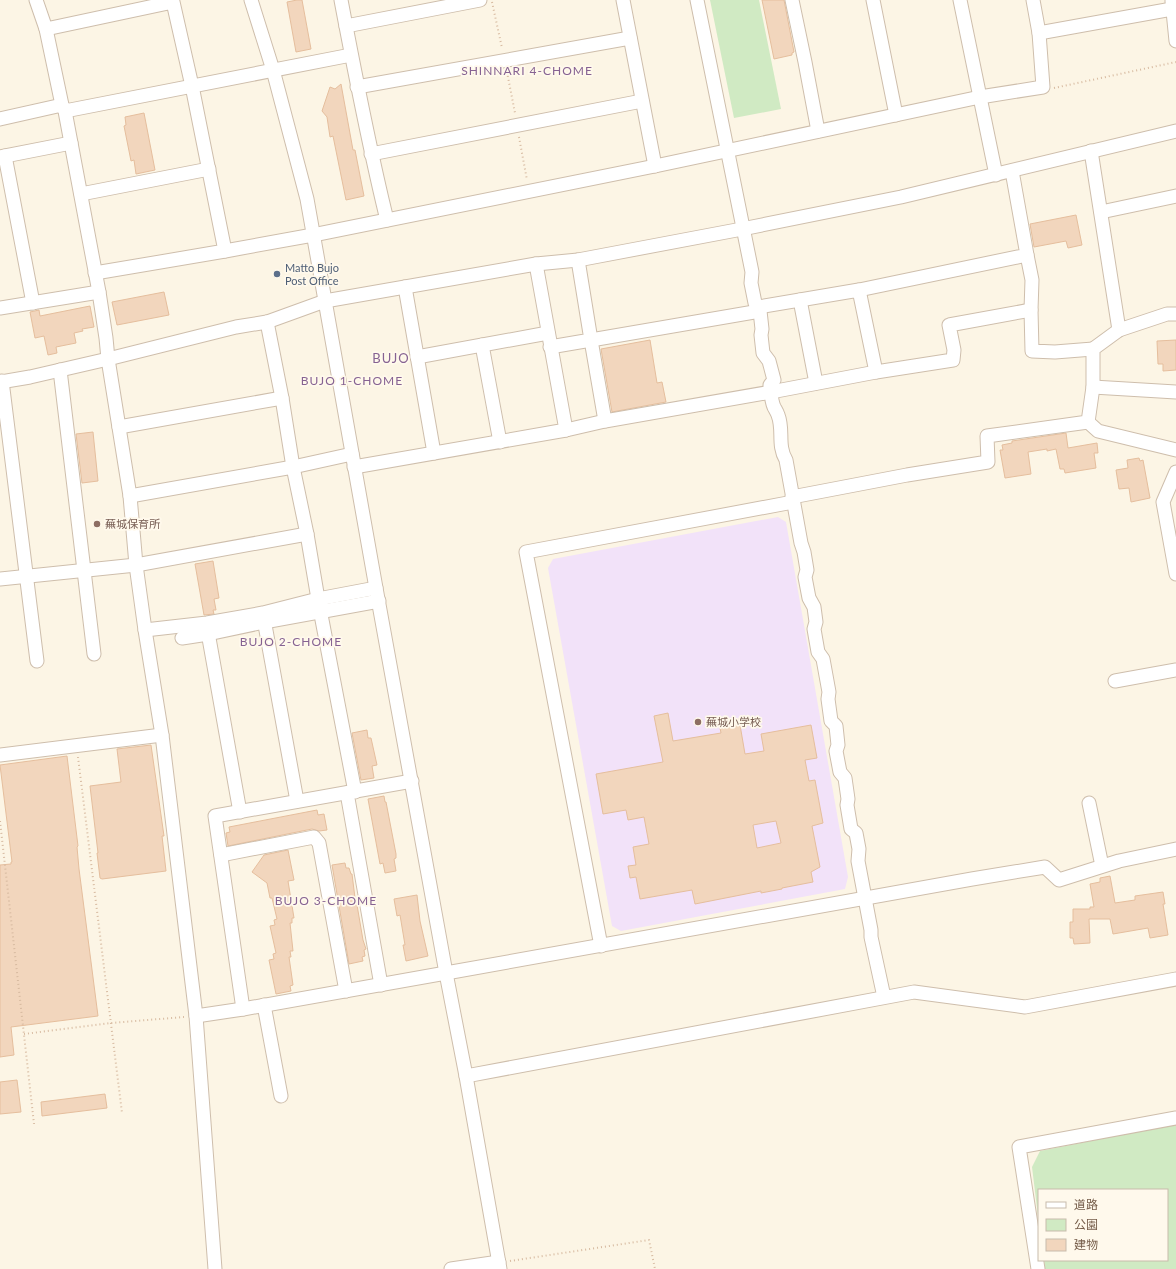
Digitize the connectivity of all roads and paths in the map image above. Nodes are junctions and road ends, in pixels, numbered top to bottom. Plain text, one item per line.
1 (36, 0) edge
2 (251, 0) edge
3 (341, 0) edge
4 (480, 0) edge
5 (492, 0) edge
6 (623, 0) edge
7 (697, 0) edge
8 (792, 0) edge
9 (873, 0) edge
10 (960, 0) edge
11 (1033, 0) edge
12 (1172, 4) edge
13 (346, 26) junction
14 (46, 29) junction
15 (1039, 33) junction
16 (630, 38) junction
17 (1176, 41) edge
18 (351, 55) junction
19 (505, 61) junction
20 (1176, 62) edge
21 (273, 70) junction
22 (192, 86) junction
23 (357, 87) junction
24 (1043, 87) junction
25 (980, 97) junction
26 (642, 101) junction
27 (64, 108) junction
28 (896, 115) junction
29 (0, 120) edge
30 (517, 126) junction
31 (818, 131) junction
32 (1176, 131) edge
33 (71, 143) junction
34 (727, 150) junction
35 (1092, 151) junction
36 (371, 154) junction
37 (2, 156) edge
38 (655, 166) junction
39 (209, 169) junction
40 (1012, 171) junction
41 (996, 175) junction
42 (529, 191) junction
43 (81, 194) junction
44 (1176, 196) edge
45 (1101, 212) junction
46 (387, 220) junction
47 (742, 229) junction
48 (314, 235) junction
49 (225, 251) junction
50 (1027, 256) junction
51 (578, 260) junction
52 (536, 264) junction
53 (95, 273) junction
54 (405, 287) junction
55 (860, 290) junction
56 (99, 292) junction
57 (800, 300) junction
58 (325, 301) junction
59 (33, 303) junction
60 (0, 308) edge
61 (759, 309) junction
62 (1031, 310) junction
63 (1176, 314) edge
64 (267, 322) junction
65 (1119, 330) junction
66 (548, 333) junction
67 (591, 340) junction
68 (482, 345) junction
69 (550, 347) junction
70 (1093, 349) junction
71 (417, 357) junction
72 (108, 359) junction
73 (60, 370) junction
74 (876, 372) junction
75 (1, 382) edge
76 (816, 383) junction
77 (1093, 387) junction
78 (771, 392) junction
79 (1176, 392) edge
80 (282, 398) junction
81 (605, 421) junction
82 (1088, 422) junction
83 (119, 427) junction
84 (566, 430) junction
85 (500, 442) junction
86 (1176, 450) edge
87 (434, 453) junction
88 (353, 460) junction
89 (293, 467) junction
90 (1176, 472) edge
91 (130, 496) junction
92 (792, 500) junction
93 (307, 534) junction
94 (136, 565) junction
95 (84, 570) junction
96 (1176, 574) edge
97 (26, 577) junction
98 (0, 579) edge
99 (376, 588) junction
100 (318, 599) junction
101 (378, 602) junction
102 (320, 612) junction
103 (263, 617) junction
104 (208, 629) junction
105 (145, 630) junction
106 (182, 638) dead end
107 (94, 654) dead end
108 (38, 661) dead end
109 (1176, 670) edge
110 (1115, 682) dead end
111 (162, 734) junction
112 (77, 745) junction
113 (0, 755) edge
114 (412, 781) junction
115 (351, 792) junction
116 (297, 801) junction
117 (1089, 803) dead end
118 (240, 812) junction
119 (0, 821) edge
120 (1176, 849) edge
121 (221, 855) junction
122 (1102, 866) junction
123 (864, 897) junction
124 (601, 946) junction
125 (446, 973) junction
126 (1176, 979) edge
127 (381, 985) junction
128 (346, 991) junction
129 (884, 997) junction
130 (264, 1005) junction
131 (243, 1009) junction
132 (196, 1016) junction
133 (111, 1024) junction
134 (24, 1034) junction
135 (466, 1076) junction
136 (281, 1096) dead end
137 (122, 1113) dead end
138 (1176, 1118) edge
139 (34, 1124) dead end
140 (499, 1266) edge
141 (215, 1269) edge
142 (451, 1269) edge
143 (655, 1269) edge
144 (1038, 1269) edge

1 - 14 street
2 - 21 street
3 - 13 street
4 - 13 street
5 - 19 path
6 - 16 street
7 - 34 street
8 - 31 street
9 - 28 street
10 - 25 street
11 - 15 street
12 - 15 street
12 - 17 street
13 - 18 street
14 - 22 street
14 - 27 street
15 - 24 street
16 - 19 street
16 - 26 street
18 - 21 street
18 - 23 street
19 - 23 street
19 - 30 path
20 - 24 path
21 - 22 street
21 - 48 street
22 - 27 street
22 - 39 street
23 - 36 street
24 - 25 street
25 - 28 street
25 - 41 street
26 - 30 street
26 - 38 street
27 - 29 street
27 - 33 street
28 - 31 street
30 - 36 street
30 - 42 path
31 - 34 street
32 - 35 street
33 - 37 street
33 - 43 street
34 - 38 street
34 - 47 street
35 - 40 street
35 - 45 street
36 - 46 street
37 - 59 street
38 - 42 street
39 - 43 street
39 - 49 street
40 - 41 street
40 - 50 street
41 - 47 street
42 - 46 street
43 - 53 street
44 - 45 street
45 - 65 street
46 - 48 street
47 - 51 street
47 - 61 street
48 - 49 street
48 - 58 street
49 - 53 street
50 - 55 street
50 - 62 street
51 - 52 street
51 - 67 street
52 - 54 street
52 - 66 street
53 - 56 street
54 - 58 street
54 - 71 street
55 - 57 street
55 - 74 street
56 - 59 street
56 - 72 street
57 - 61 street
57 - 76 street
58 - 64 street
58 - 88 street
59 - 60 street
61 - 67 street
61 - 78 street
62 - 70 street
62 - 74 street
63 - 65 street
64 - 72 street
64 - 80 street
65 - 70 street
66 - 68 street
66 - 69 street
67 - 69 street
67 - 81 street
68 - 71 street
68 - 85 street
69 - 84 street
70 - 77 street
71 - 87 street
72 - 73 street
72 - 83 street
73 - 75 street
73 - 95 street
74 - 76 street
75 - 97 street
76 - 78 street
77 - 79 street
77 - 82 street
78 - 81 street
78 - 92 street
80 - 83 street
80 - 89 street
81 - 84 street
82 - 86 street
82 - 92 street
83 - 91 street
84 - 85 street
85 - 87 street
87 - 88 street
88 - 89 street
88 - 99 street
89 - 91 street
89 - 93 street
90 - 96 street
91 - 94 street
92 - 123 street
92 - 124 street
93 - 94 street
93 - 100 street
94 - 95 street
94 - 105 street
95 - 97 street
95 - 107 street
97 - 98 street
97 - 108 street
99 - 100 street
99 - 101 street
100 - 102 street
100 - 103 street
101 - 102 street
101 - 114 street
102 - 103 street
102 - 115 street
103 - 104 street
103 - 116 street
104 - 105 street
104 - 106 street
104 - 118 street
105 - 111 street
109 - 110 street
111 - 112 street
111 - 132 street
112 - 113 street
112 - 133 path
114 - 115 street
114 - 125 street
115 - 116 street
115 - 127 street
116 - 118 street
117 - 122 street
118 - 121 street
119 - 134 path
120 - 122 street
121 - 128 street
121 - 131 street
122 - 123 street
123 - 124 street
123 - 129 street
124 - 125 street
125 - 127 street
125 - 135 street
126 - 129 street
127 - 128 street
128 - 130 street
129 - 135 street
130 - 131 street
130 - 136 street
131 - 132 street
132 - 133 path
132 - 141 street
133 - 134 path
133 - 137 path
134 - 139 path
135 - 140 street
138 - 144 street
140 - 142 street
140 - 143 path

